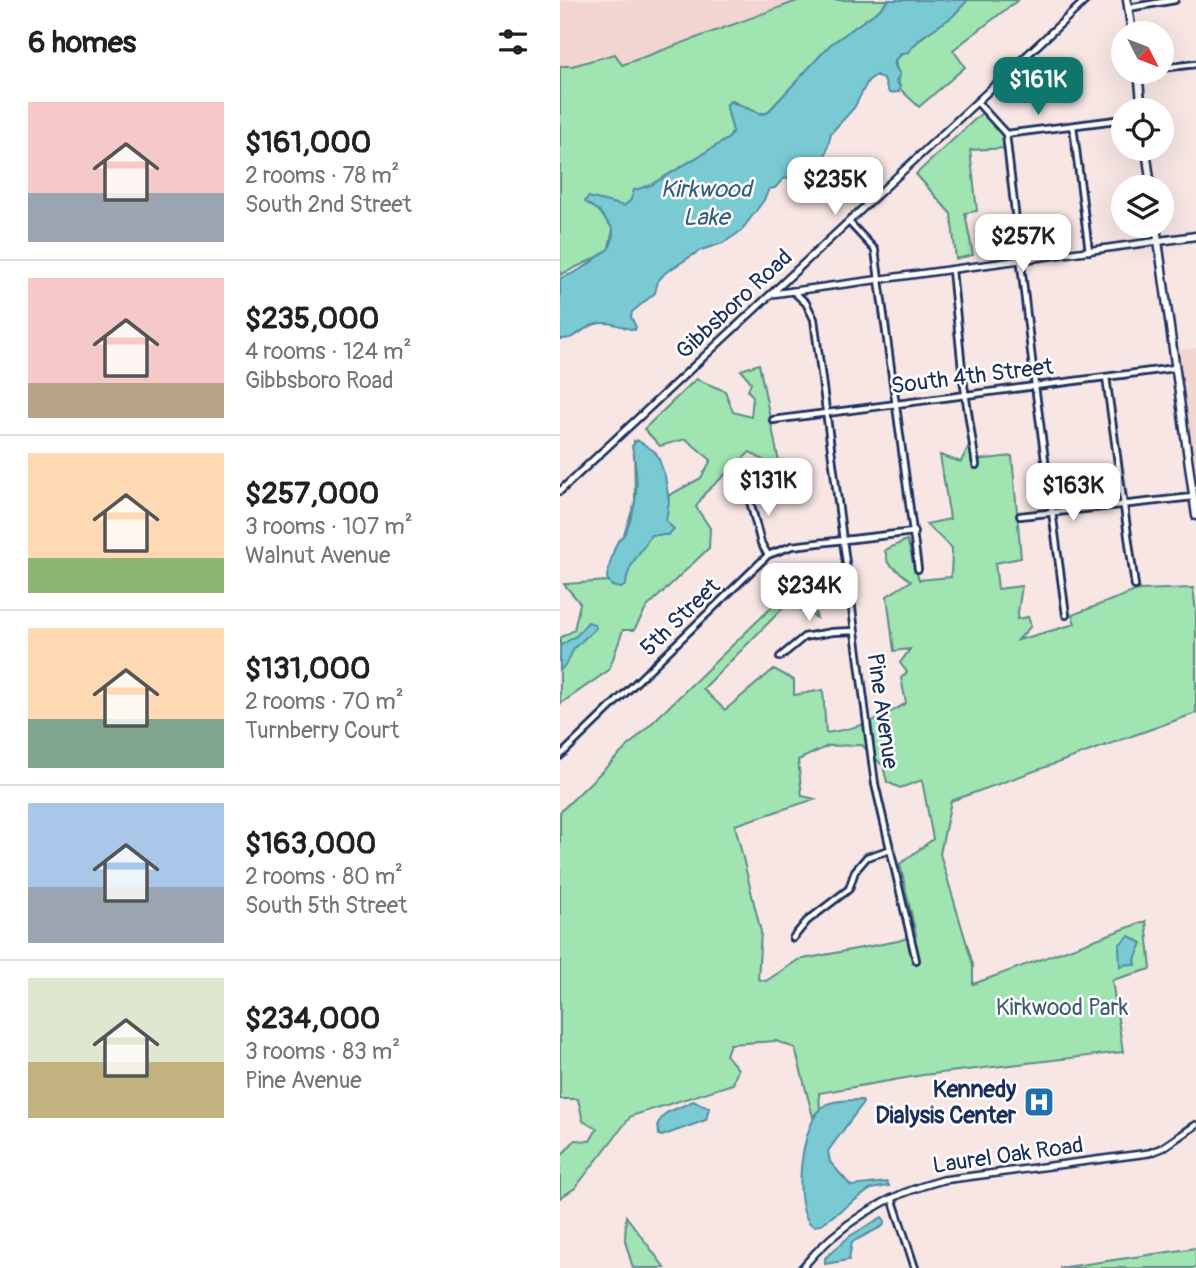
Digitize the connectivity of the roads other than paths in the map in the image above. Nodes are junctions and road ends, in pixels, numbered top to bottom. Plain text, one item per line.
1 (1086, 0) edge
2 (1175, 0) edge
3 (1127, 2) edge
4 (1130, 21) edge
5 (1196, 64) edge
6 (1174, 67) edge
7 (977, 102) junction
8 (1111, 121) edge
9 (1073, 126) junction
10 (1006, 134) junction
11 (849, 222) junction
12 (1196, 236) edge
13 (1158, 238) edge
14 (1158, 242) junction
15 (1089, 251) junction
16 (1020, 261) junction
17 (952, 270) junction
18 (881, 279) junction
19 (793, 291) junction
20 (772, 294) junction
21 (1176, 368) junction
22 (1106, 377) junction
23 (1035, 386) junction
24 (966, 394) junction
25 (897, 403) junction
26 (826, 414) junction
27 (773, 420) dead end
28 (976, 465) dead end
29 (747, 490) dead end
30 (560, 491) edge
31 (1194, 497) junction
32 (1123, 505) junction
33 (1054, 512) junction
34 (1020, 516) dead end
35 (1196, 516) edge
36 (914, 532) junction
37 (842, 540) junction
38 (768, 555) junction
39 (918, 569) dead end
40 (1135, 586) dead end
41 (1066, 615) dead end
42 (854, 632) junction
43 (780, 657) dead end
44 (560, 756) edge
45 (890, 850) junction
46 (793, 938) dead end
47 (916, 960) dead end
48 (1196, 1125) edge
49 (891, 1198) junction
50 (802, 1268) edge
51 (915, 1268) edge

1 - 7 street, Gibbsboro Road
2 - 3 street
3 - 4 main road
5 - 6 street
7 - 10 street
7 - 11 street, Gibbsboro Road
8 - 9 street
9 - 10 street
9 - 15 street
10 - 16 street
11 - 18 street
11 - 20 street, Gibbsboro Road
12 - 14 main road
13 - 14 main road
14 - 15 street
14 - 21 main road
15 - 16 street
16 - 17 street
16 - 23 street
17 - 18 street
17 - 24 street
18 - 19 street
18 - 25 street
19 - 20 street
19 - 26 street, Pine Avenue
20 - 30 street, Gibbsboro Road
21 - 22 street, South 4th Street
21 - 31 main road
22 - 23 street, South 4th Street
22 - 32 street
23 - 24 street, South 4th Street
23 - 33 street
24 - 25 street, South 4th Street
24 - 28 street
25 - 26 street, South 4th Street
25 - 36 street
26 - 27 street, South 4th Street
26 - 37 street, Pine Avenue
29 - 38 street
31 - 32 street
31 - 35 main road
32 - 33 street
32 - 40 street
33 - 34 street
33 - 41 street
36 - 37 street, 5th Street
36 - 39 street
37 - 38 street, 5th Street
37 - 42 street, Pine Avenue
38 - 44 street, 5th Street
42 - 43 street
42 - 45 street, Pine Avenue
45 - 46 street
45 - 47 street, Pine Avenue
48 - 49 street, Laurel Oak Road
49 - 50 street, Laurel Oak Road
49 - 51 street

